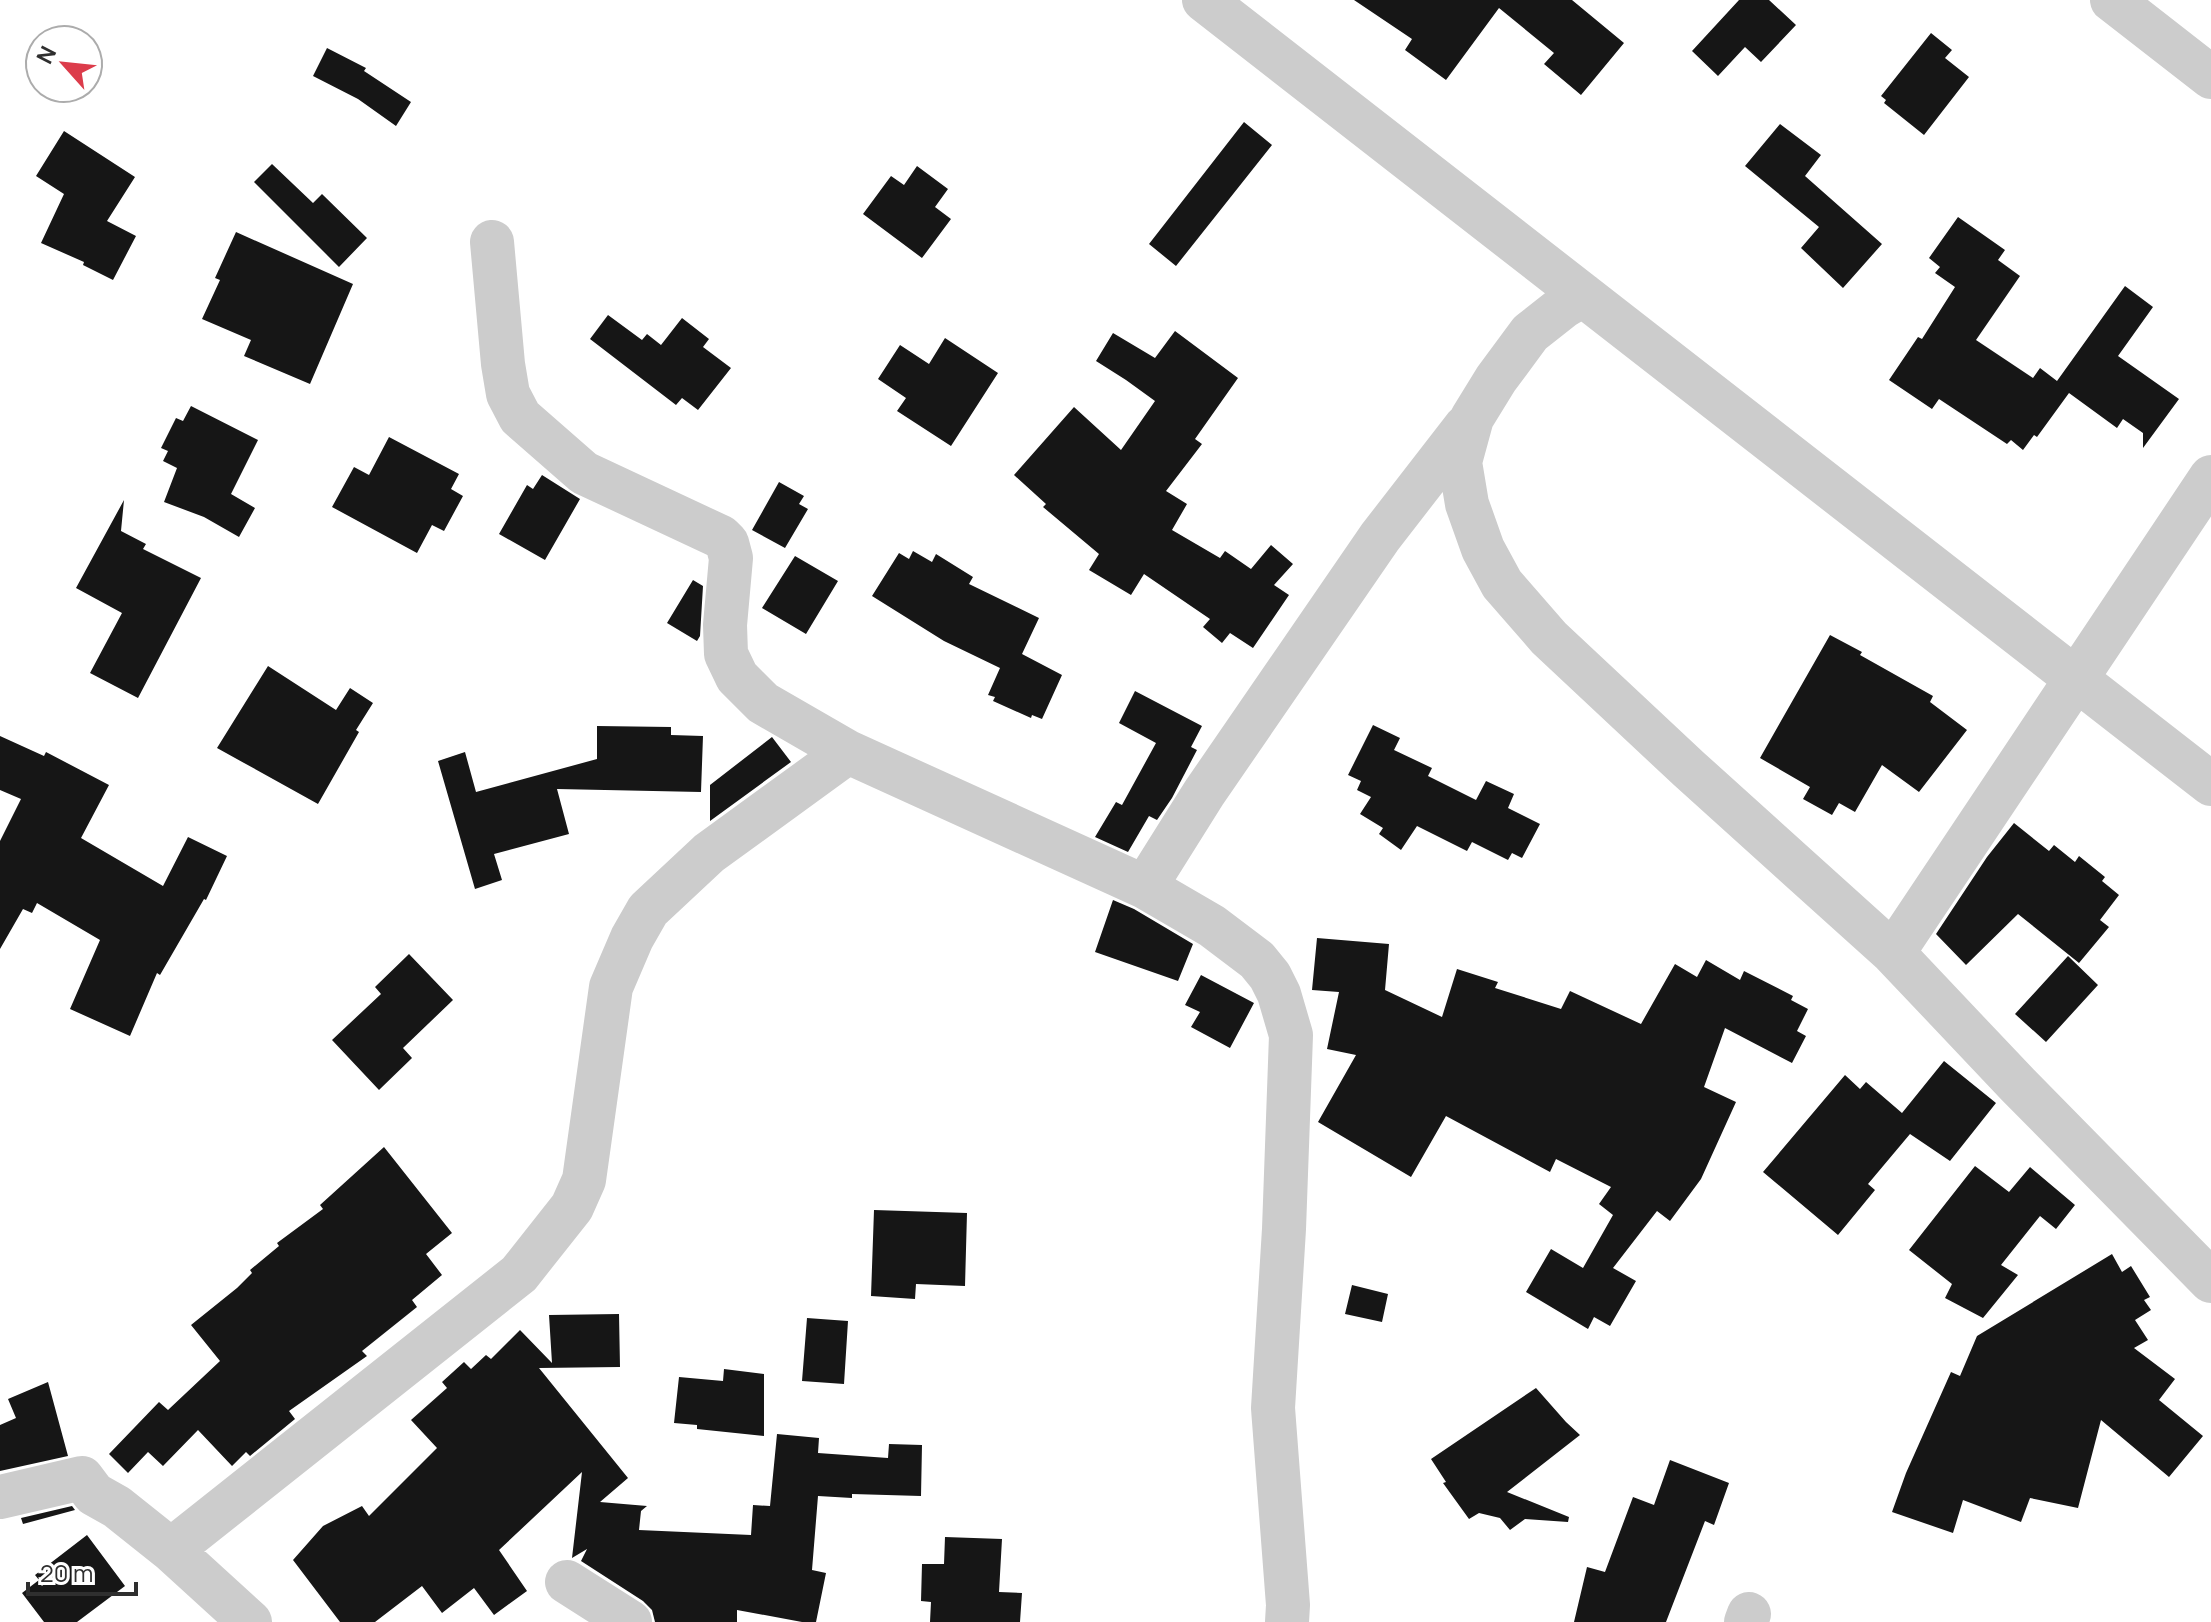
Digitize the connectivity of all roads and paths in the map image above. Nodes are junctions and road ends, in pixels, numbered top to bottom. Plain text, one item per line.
1 (1204, 0) edge
2 (2112, 0) edge
3 (2211, 77) edge
4 (492, 242) dead end
5 (1583, 295) junction
6 (1472, 418) junction
7 (2211, 477) edge
8 (2076, 679) junction
9 (848, 752) junction
10 (2211, 784) edge
11 (1145, 887) junction
12 (1893, 953) junction
13 (2211, 1281) edge
14 (0, 1497) edge
15 (171, 1550) junction
16 (567, 1582) dead end
17 (250, 1622) edge
18 (630, 1622) edge
19 (1287, 1622) edge

1 - 5 street
2 - 3 street
4 - 9 street
5 - 6 street
5 - 8 street
6 - 11 street
6 - 12 street
7 - 8 street
8 - 10 street
8 - 12 street
9 - 11 street
9 - 15 street
11 - 19 street
12 - 13 street
14 - 15 street
15 - 17 street
16 - 18 street

